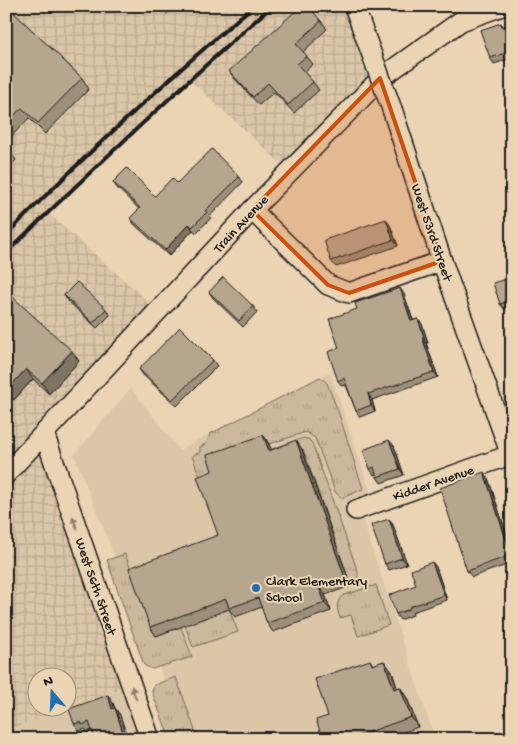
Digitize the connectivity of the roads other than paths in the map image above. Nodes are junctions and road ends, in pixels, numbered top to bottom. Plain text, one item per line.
1 (354, 6) edge
2 (502, 6) edge
3 (252, 210) junction
4 (442, 261) junction
5 (44, 433) junction
6 (511, 457) edge
7 (6, 474) edge
8 (356, 510) dead end
9 (150, 739) edge

1 - 4 street, West 53rd Street, bridge
2 - 3 street, Train Avenue
3 - 4 street
3 - 5 street, Train Avenue
4 - 6 street, West 53rd Street
5 - 7 street, Train Avenue
9 -> 5 street, West 56th Street
6 - 8 street, Kidder Avenue

